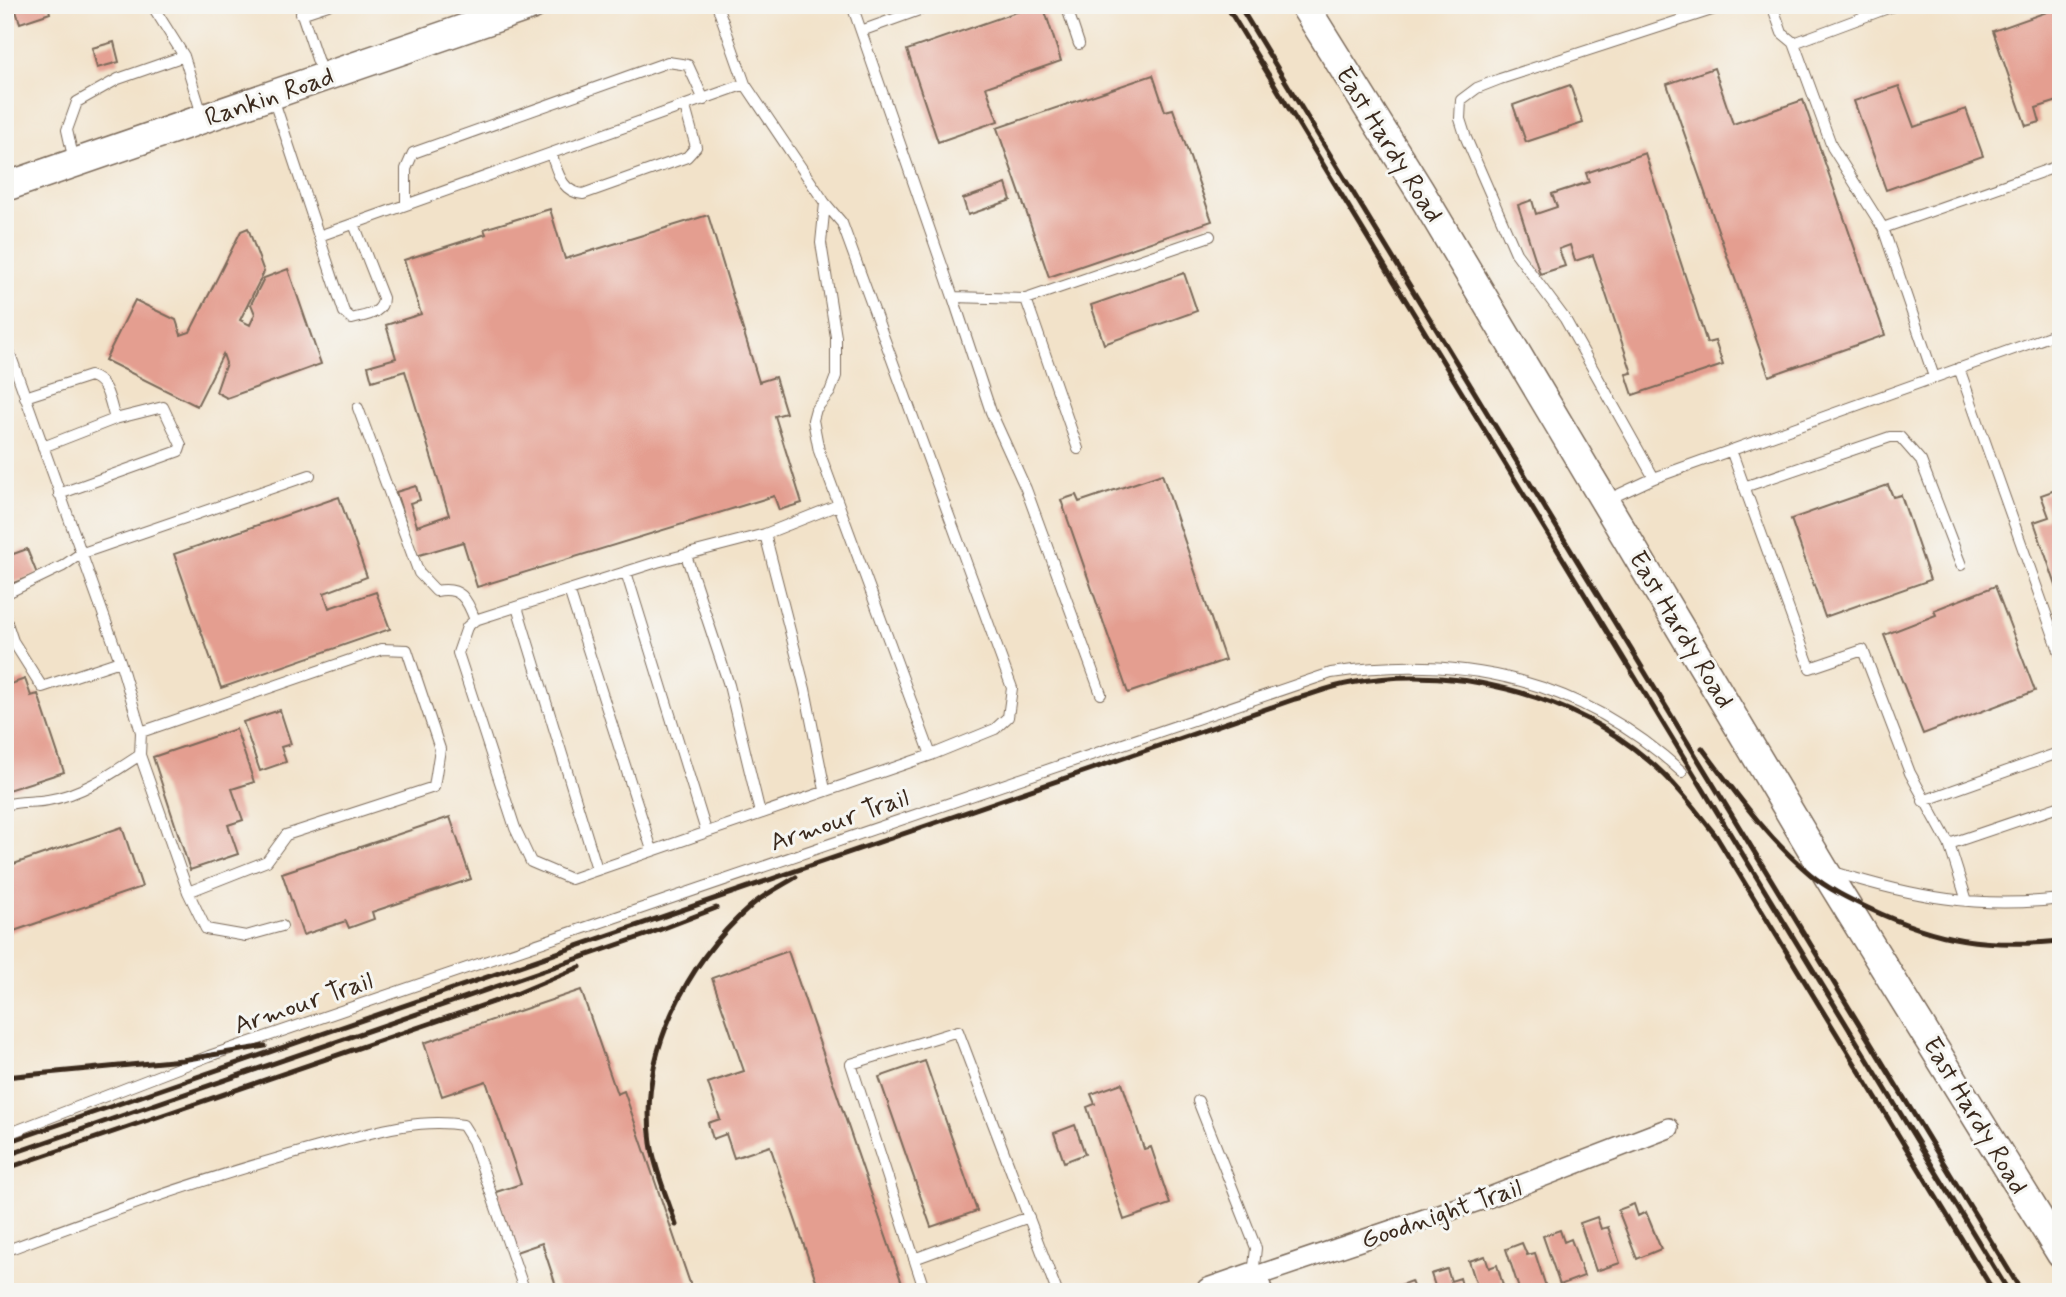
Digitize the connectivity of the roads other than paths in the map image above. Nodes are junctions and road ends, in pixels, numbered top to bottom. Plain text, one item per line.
1 (152, 5) edge
2 (328, 5) edge
3 (533, 5) edge
4 (717, 5) edge
5 (852, 5) edge
6 (933, 5) edge
7 (1066, 5) edge
8 (1304, 5) edge
9 (1727, 5) edge
10 (1772, 5) edge
11 (1896, 5) edge
12 (300, 10) edge
13 (505, 10) edge
14 (861, 31) junction
15 (1794, 43) junction
16 (1079, 44) dead end
17 (184, 56) junction
18 (323, 78) junction
19 (745, 85) junction
20 (271, 94) junction
21 (704, 100) junction
22 (685, 107) junction
23 (203, 118) junction
24 (551, 154) junction
25 (75, 163) junction
26 (2061, 165) edge
27 (5, 187) edge
28 (825, 204) junction
29 (406, 205) junction
30 (354, 224) junction
31 (1883, 228) junction
32 (319, 236) junction
33 (1210, 236) dead end
34 (953, 297) junction
35 (1026, 299) junction
36 (2061, 332) edge
37 (5, 340) edge
38 (1959, 368) junction
39 (1934, 377) junction
40 (25, 397) junction
41 (358, 408) dead end
42 (115, 419) junction
43 (43, 447) junction
44 (1078, 449) dead end
45 (1731, 450) junction
46 (310, 475) dead end
47 (1654, 478) junction
48 (1744, 487) junction
49 (59, 494) junction
50 (1606, 500) junction
51 (838, 505) junction
52 (765, 534) junction
53 (80, 554) junction
54 (687, 555) junction
55 (1961, 565) dead end
56 (626, 572) junction
57 (569, 590) junction
58 (5, 594) edge
59 (517, 607) junction
60 (5, 617) edge
61 (475, 620) junction
62 (2061, 656) edge
63 (120, 661) junction
64 (1101, 694) dead end
65 (141, 732) junction
66 (2061, 752) edge
67 (140, 755) junction
68 (931, 755) junction
69 (1682, 772) dead end
70 (825, 790) junction
71 (1923, 801) junction
72 (5, 805) edge
73 (2061, 806) edge
74 (760, 813) junction
75 (706, 831) junction
76 (1949, 844) junction
77 (652, 850) junction
78 (1824, 868) junction
79 (597, 869) junction
80 (188, 892) junction
81 (2061, 899) edge
82 (1967, 901) junction
83 (282, 926) dead end
84 (1198, 1101) dead end
85 (1669, 1128) dead end
86 (5, 1135) edge
87 (1029, 1217) junction
88 (5, 1251) edge
89 (2061, 1254) edge
90 (914, 1259) junction
91 (1255, 1284) edge
92 (1214, 1291) edge
93 (525, 1292) edge
94 (925, 1292) edge
95 (1057, 1292) edge

1 - 17 lane
2 - 12 lane
3 - 13 main road, Rankin Road
4 - 19 lane
5 - 14 lane
6 - 14 lane
7 - 16 lane
8 - 50 main road, East Hardy Road
9 - 47 lane
10 - 15 lane
11 - 15 lane
12 - 18 lane
13 - 18 main road, Rankin Road
14 - 34 lane
15 - 31 lane
17 - 23 lane
17 - 25 lane
18 - 20 main road, Rankin Road
19 - 21 lane
19 - 28 lane
20 - 23 main road, Rankin Road
20 - 32 lane
21 - 22 lane
21 - 29 lane
22 - 24 lane
22 - 24 lane
23 - 25 main road, Rankin Road
24 - 29 lane
25 - 27 main road, Rankin Road
26 - 31 lane
28 - 51 lane
28 - 68 lane
29 - 30 lane
30 - 32 lane
30 - 32 lane
31 - 39 lane
33 - 35 lane
34 - 35 lane
34 - 64 lane
35 - 44 lane
36 - 38 lane
37 - 40 lane
38 - 39 lane
38 - 62 lane
39 - 45 lane
40 - 42 lane
40 - 43 lane
41 - 61 lane
42 - 43 lane
42 - 49 lane
43 - 49 lane
45 - 47 lane
45 - 48 lane
46 - 53 lane
47 - 50 lane
48 - 55 lane
48 - 71 lane
49 - 53 lane
50 - 78 main road, East Hardy Road
51 - 52 lane
51 - 68 lane
52 - 54 lane
52 - 70 lane
53 - 58 lane
53 - 63 lane
54 - 56 lane
54 - 74 lane
56 - 57 lane
56 - 75 lane
57 - 59 lane
57 - 77 lane
59 - 61 lane
59 - 79 lane
60 - 63 lane
61 - 79 lane
63 - 65 lane
65 - 67 lane
65 - 80 lane
66 - 71 lane
67 - 72 lane
67 - 80 lane
68 - 70 lane
69 - 86 lane, Armour Trail
70 - 74 lane
71 - 76 lane
73 - 76 lane
74 - 75 lane
75 - 77 lane
76 - 82 lane
77 - 79 lane
78 - 82 lane
78 - 89 main road, East Hardy Road
80 - 83 lane
81 - 82 lane
84 - 91 lane
85 - 91 street, Goodnight Trail
87 - 90 lane
87 - 90 lane
87 - 95 lane
88 - 93 lane
90 - 94 lane
91 - 92 main road, Goodnight Trail

